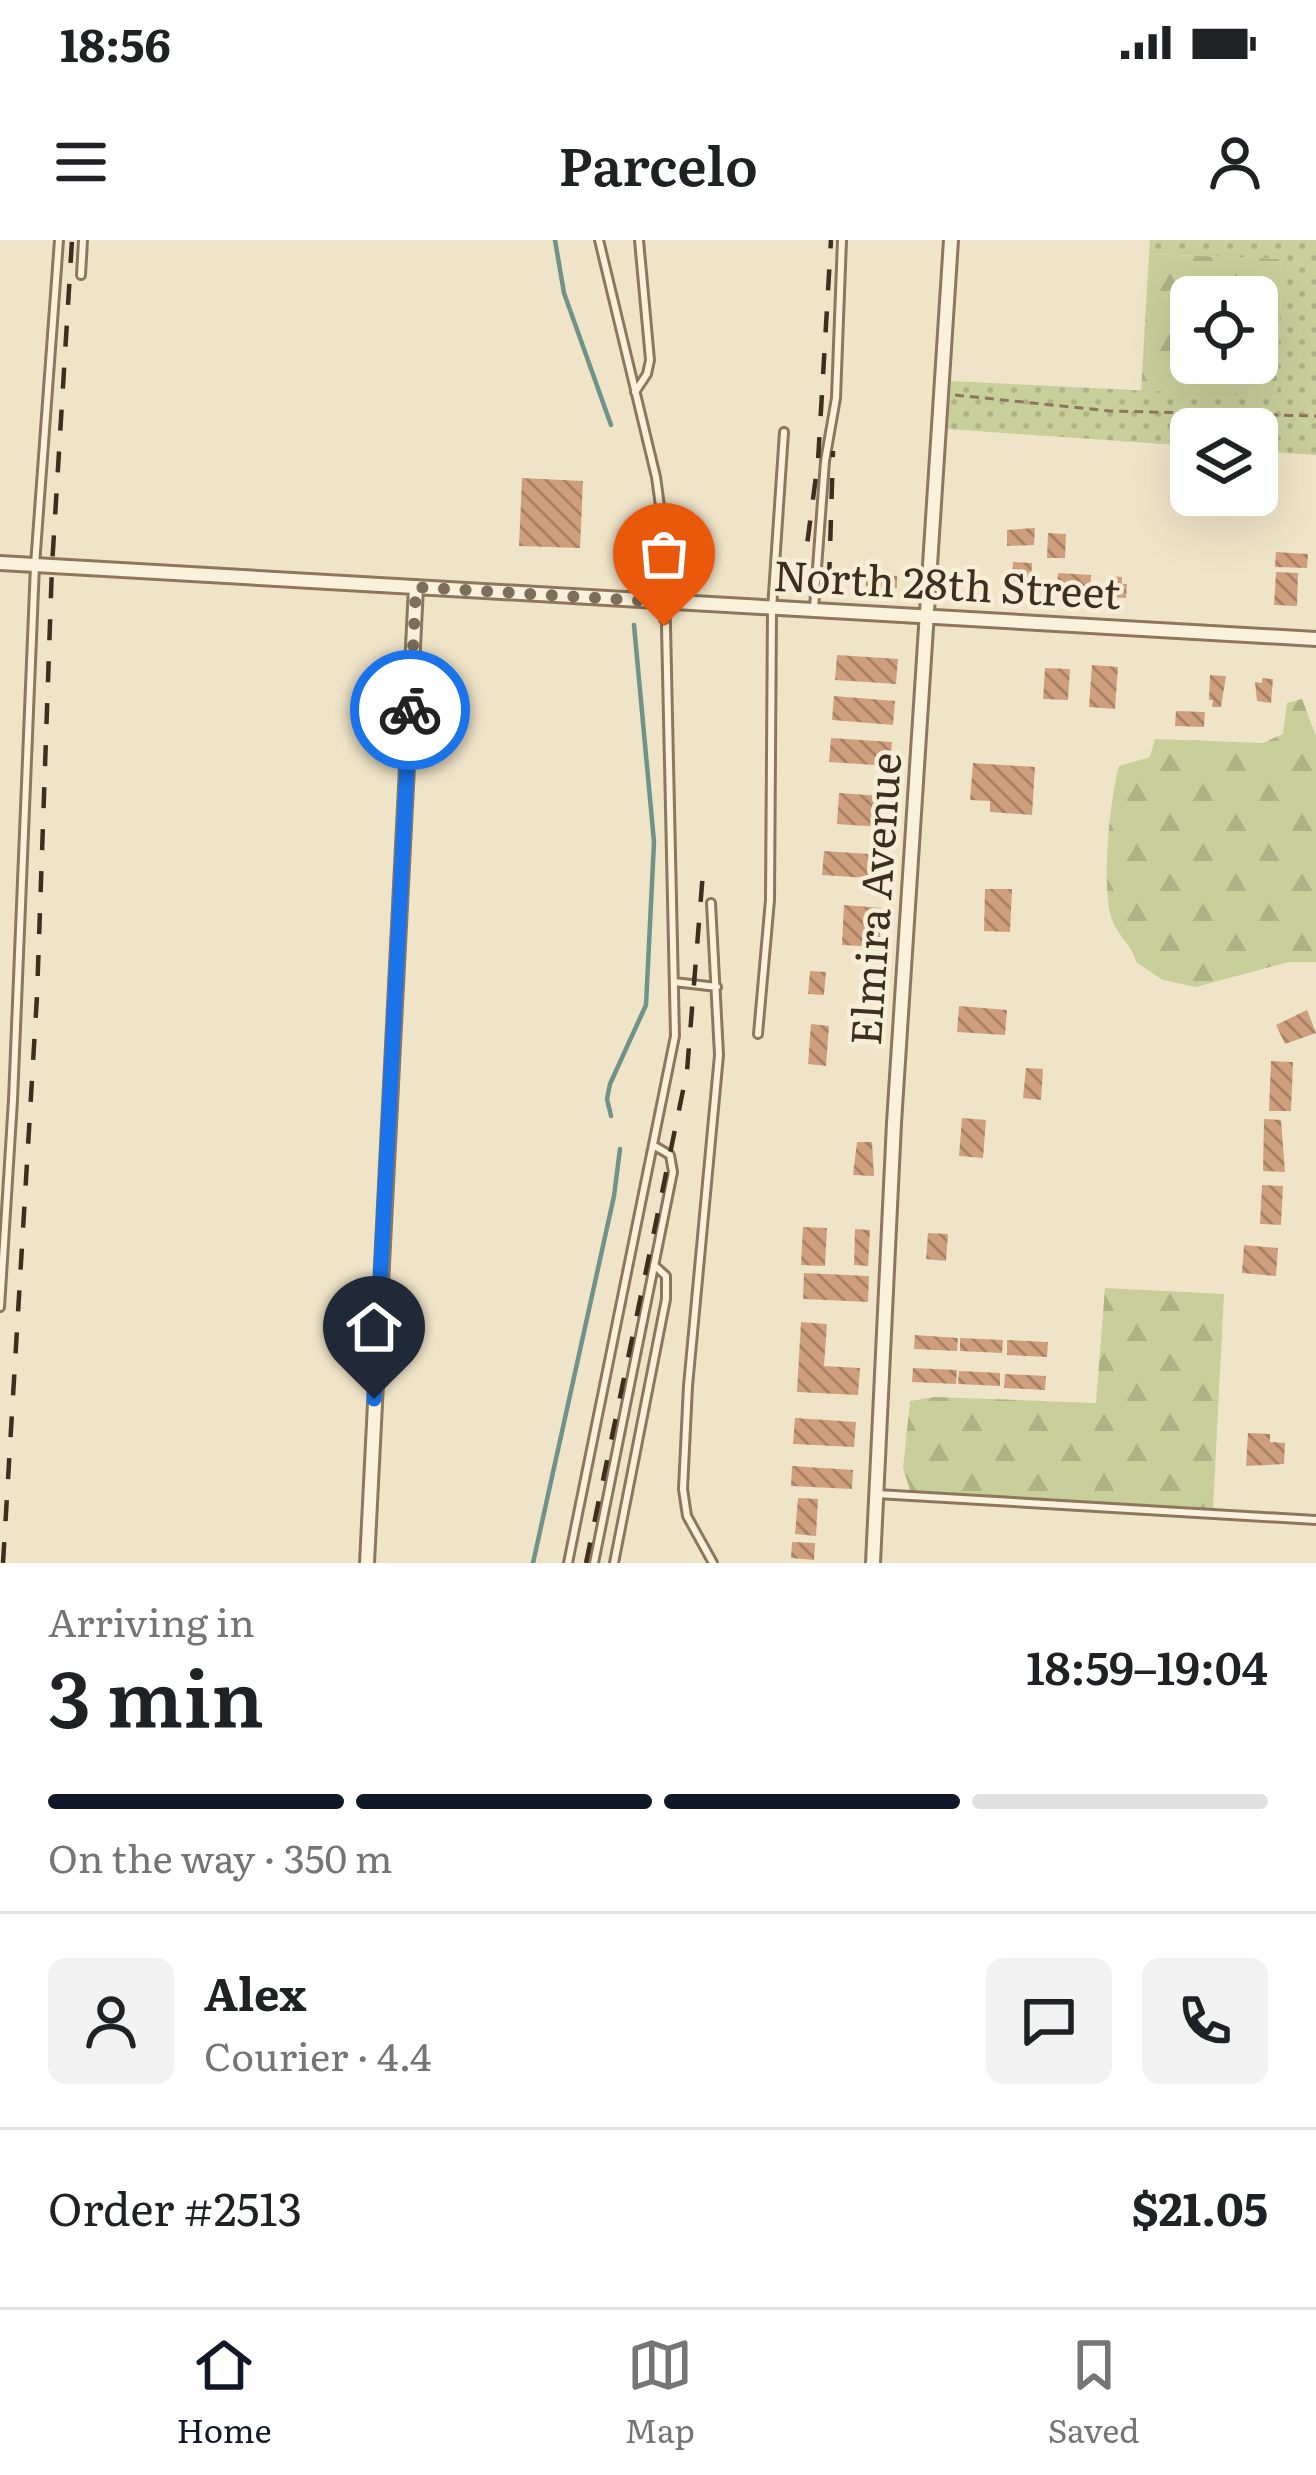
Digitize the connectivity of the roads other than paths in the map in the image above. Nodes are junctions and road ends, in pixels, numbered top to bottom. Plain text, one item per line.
1 (59, 240) edge
2 (83, 240) edge
3 (598, 240) edge
4 (639, 240) edge
5 (842, 240) edge
6 (951, 240) edge
7 (81, 275) dead end
8 (634, 392) junction
9 (784, 432) dead end
10 (0, 563) edge
11 (35, 565) junction
12 (416, 587) junction
13 (664, 602) junction
14 (772, 609) junction
15 (814, 611) junction
16 (927, 619) junction
17 (1316, 639) edge
18 (711, 903) dead end
19 (674, 982) junction
20 (717, 987) junction
21 (758, 1034) dead end
22 (652, 1144) junction
23 (654, 1265) junction
24 (0, 1307) edge
25 (877, 1494) junction
26 (1316, 1520) edge
27 (367, 1563) edge
28 (568, 1563) edge
29 (594, 1563) edge
30 (614, 1563) edge
31 (713, 1563) edge
32 (873, 1563) edge

1 - 11 lane
2 - 7 lane
3 - 8 lane
4 - 8 lane
5 - 15 lane
6 - 16 street, Elmira Avenue
8 - 13 lane
9 - 14 lane
10 - 11 street, North 28th Street
11 - 12 street, North 28th Street
11 - 24 lane
12 - 13 street, North 28th Street
12 - 27 street
13 - 14 street, North 28th Street
13 - 19 lane
14 - 15 street, North 28th Street
14 - 21 lane
15 - 16 street, North 28th Street
16 - 17 street, North 28th Street
16 - 25 street, Elmira Avenue
18 - 20 lane
19 - 20 lane
19 - 22 lane
20 - 31 lane
22 - 23 lane
22 - 28 lane
23 - 29 lane
23 - 30 lane
25 - 26 lane
25 - 32 street, Elmira Avenue

